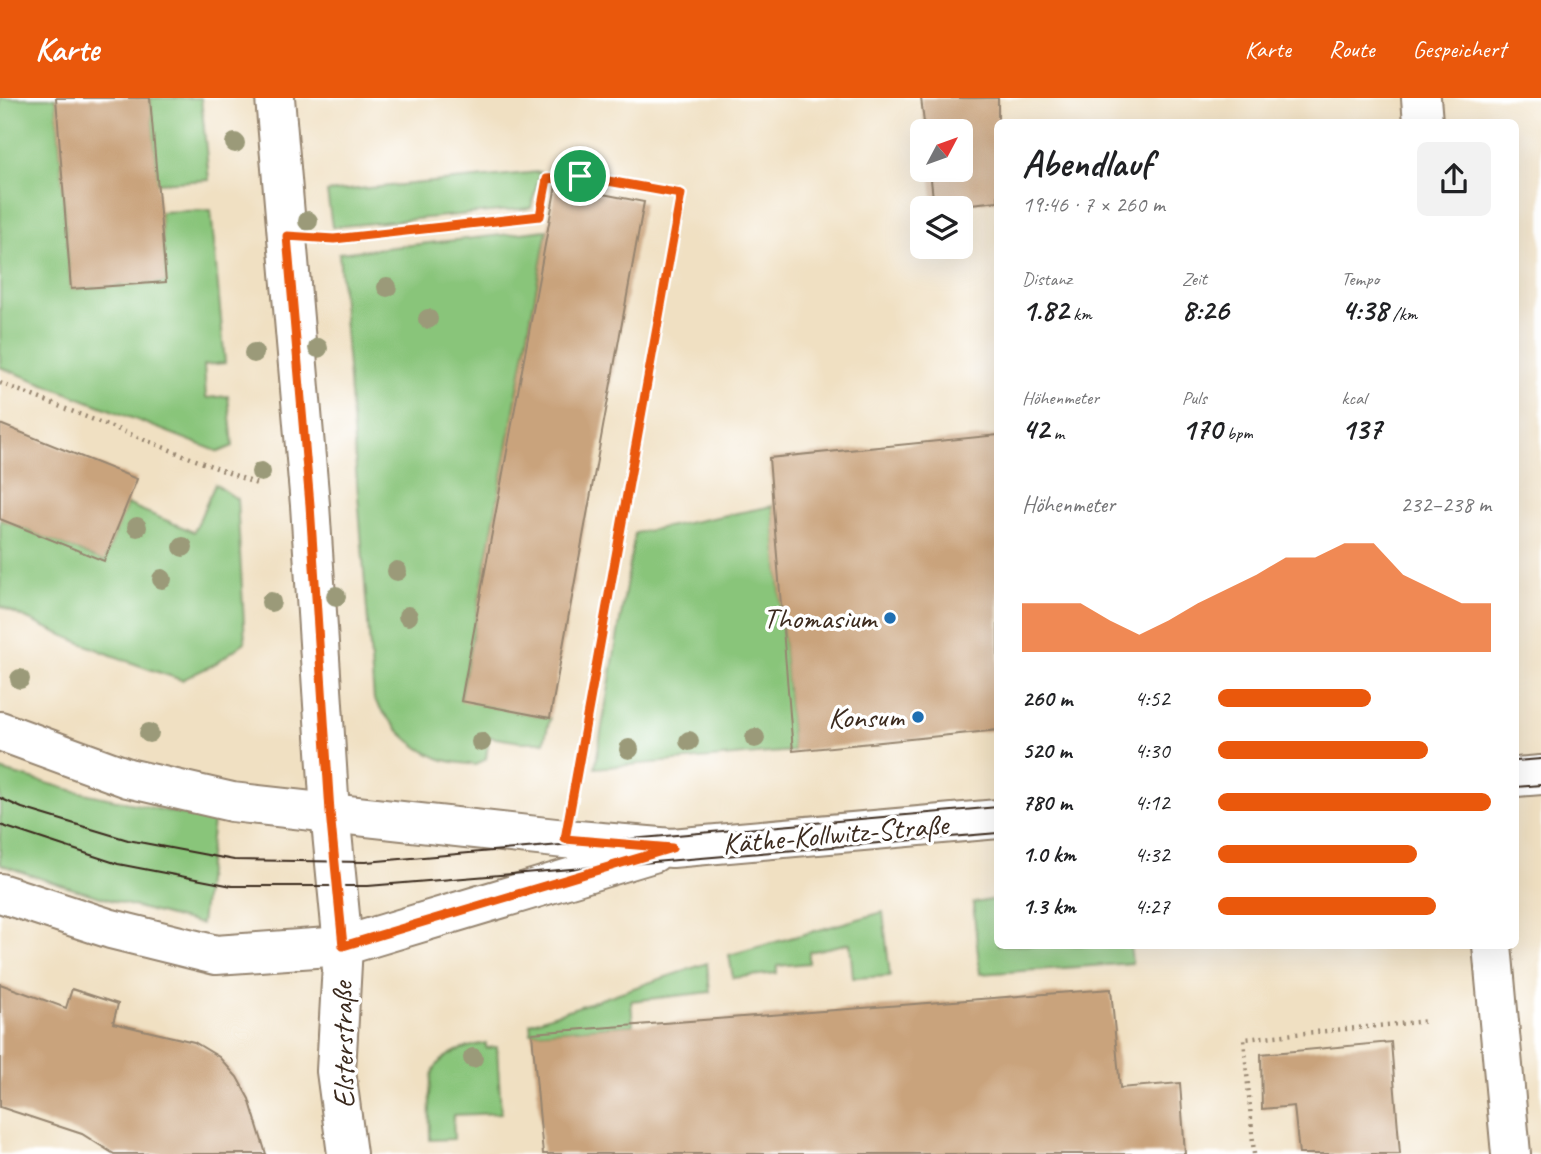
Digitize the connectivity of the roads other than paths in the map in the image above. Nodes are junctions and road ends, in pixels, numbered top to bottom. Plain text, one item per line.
1 (275, 98) edge
2 (1421, 98) edge
3 (1423, 119) edge
4 (0, 731) edge
5 (1541, 775) edge
6 (1519, 777) edge
7 (330, 812) junction
8 (994, 819) edge
9 (672, 848) junction
10 (0, 893) edge
11 (343, 946) junction
12 (1492, 949) edge
13 (347, 1154) edge
14 (1511, 1154) edge

1 - 7 street, Elsterstraße
2 - 3 street
4 - 7 street, Käthe-Kollwitz-Straße
5 - 6 street
7 - 9 street, Käthe-Kollwitz-Straße
7 - 11 street, Elsterstraße
8 - 9 street, Käthe-Kollwitz-Straße
9 - 11 street, Käthe-Kollwitz-Straße
10 - 11 street, Käthe-Kollwitz-Straße
11 - 13 street, Elsterstraße
12 - 14 street

